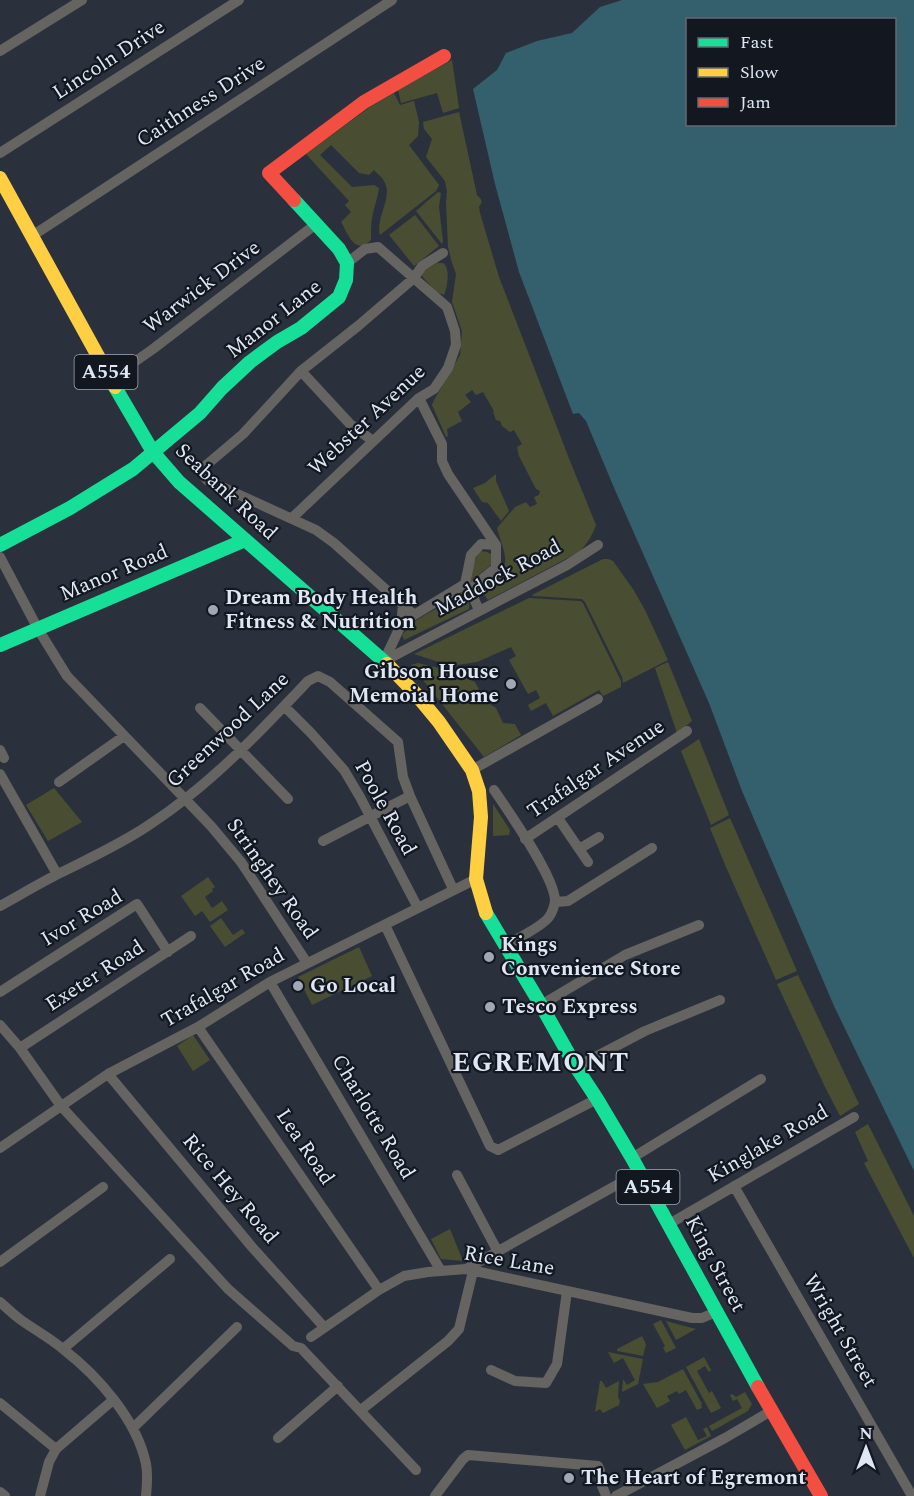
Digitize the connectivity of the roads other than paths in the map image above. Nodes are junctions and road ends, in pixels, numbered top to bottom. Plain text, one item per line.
1 (82, 0) edge
2 (239, 0) edge
3 (392, 0) edge
4 (0, 51) edge
5 (444, 56) dead end
6 (0, 153) edge
7 (0, 178) edge
8 (316, 224) junction
9 (32, 236) junction
10 (443, 253) dead end
11 (347, 263) junction
12 (414, 278) junction
13 (301, 371) junction
14 (110, 379) junction
15 (419, 398) junction
16 (373, 441) junction
17 (153, 452) junction
18 (292, 518) junction
19 (245, 540) junction
20 (0, 545) edge
21 (496, 545) junction
22 (598, 545) dead end
23 (0, 557) edge
24 (403, 605) junction
25 (479, 610) junction
26 (38, 629) junction
27 (0, 645) edge
28 (384, 661) junction
29 (598, 699) dead end
30 (284, 706) junction
31 (200, 708) dead end
32 (687, 731) dead end
33 (124, 736) junction
34 (241, 751) junction
35 (472, 770) junction
36 (0, 774) edge
37 (59, 782) dead end
38 (494, 790) dead end
39 (479, 791) joint
40 (410, 796) junction
41 (185, 798) junction
42 (288, 800) dead end
43 (369, 817) junction
44 (558, 818) junction
45 (599, 837) dead end
46 (525, 839) junction
47 (323, 841) dead end
48 (652, 848) dead end
49 (579, 849) junction
50 (588, 862) dead end
51 (57, 874) junction
52 (476, 879) junction
53 (453, 889) junction
54 (555, 902) junction
55 (0, 906) edge
56 (418, 908) junction
57 (385, 925) junction
58 (699, 925) dead end
59 (191, 936) dead end
60 (506, 945) junction
61 (168, 952) junction
62 (307, 963) junction
63 (270, 982) junction
64 (0, 992) edge
65 (720, 1000) dead end
66 (541, 1005) junction
67 (0, 1025) edge
68 (198, 1027) junction
69 (20, 1048) junction
70 (576, 1067) junction
71 (108, 1074) junction
72 (761, 1079) dead end
73 (597, 1099) junction
74 (61, 1106) junction
75 (854, 1117) dead end
76 (0, 1148) edge
77 (632, 1158) junction
78 (640, 1172) junction
79 (457, 1175) dead end
80 (734, 1186) junction
81 (104, 1187) dead end
82 (669, 1224) junction
83 (498, 1252) junction
84 (170, 1259) dead end
85 (0, 1263) edge
86 (470, 1270) junction
87 (441, 1271) junction
88 (379, 1290) junction
89 (567, 1291) junction
90 (0, 1302) edge
91 (716, 1312) junction
92 (237, 1327) dead end
93 (324, 1327) junction
94 (311, 1337) dead end
95 (63, 1349) junction
96 (490, 1370) dead end
97 (338, 1386) junction
98 (113, 1400) junction
99 (0, 1403) edge
100 (361, 1410) junction
101 (771, 1411) junction
102 (133, 1428) junction
103 (278, 1438) dead end
104 (56, 1449) junction
105 (416, 1470) dead end
106 (0, 1492) edge
107 (913, 1495) edge
108 (5, 1496) edge
109 (40, 1496) edge
110 (146, 1496) edge
111 (435, 1496) edge
112 (606, 1496) edge
113 (616, 1496) edge
114 (821, 1496) edge

1 - 4 street
2 - 6 street, Lincoln Drive
3 - 9 street, Caithness Drive
5 - 8 main road
7 - 9 main road, Seabank Road / A554
8 - 11 main road
8 - 14 street, Warwick Drive
9 - 14 main road, Seabank Road / A554
10 - 12 street
11 - 12 street
11 - 17 main road, Manor Lane
12 - 13 street
12 - 15 street, Webster Avenue
13 - 16 street
13 - 18 street
14 - 17 main road, Seabank Road / A554
15 - 16 street, Webster Avenue
15 - 21 street
16 - 18 street, Webster Avenue
17 - 19 main road, Seabank Road / A554
17 - 20 main road, Manor Lane
18 - 24 street
19 - 26 main road, Manor Road
19 - 28 main road, Seabank Road / A554
21 - 24 street
21 - 25 street
22 - 25 street, Maddock Road
23 - 26 street, Stringhey Road
24 - 28 street
25 - 28 street, Maddock Road
26 - 27 main road, Manor Road
26 - 33 street, Stringhey Road
28 - 35 main road, Seabank Road / A554
29 - 35 street
30 - 34 street, Greenwood Lane
30 - 40 street, Greenwood Lane
30 - 43 street, Poole Road
31 - 34 street
32 - 44 street, Trafalgar Avenue
33 - 37 street
33 - 41 street, Stringhey Road
34 - 41 street, Greenwood Lane
34 - 42 street
35 - 39 main road, Seabank Road / A554
36 - 51 street
38 - 46 street
39 - 52 main road, King Street / A554
40 - 43 street
40 - 53 street, Greenwood Lane
41 - 51 street, Greenwood Lane
41 - 62 street, Stringhey Road
43 - 47 street
43 - 56 street, Poole Road
44 - 46 street, Trafalgar Avenue
44 - 49 street
45 - 49 street
46 - 54 street
48 - 54 street
49 - 50 street
51 - 55 street, Greenwood Lane
52 - 53 street, Trafalgar Road
52 - 60 main road, King Street / A554
53 - 56 street, Trafalgar Road
54 - 60 street
56 - 57 street, Trafalgar Road
57 - 62 street, Trafalgar Road
57 - 73 street
58 - 66 street
59 - 61 street, Exeter Road
60 - 66 main road, King Street / A554
61 - 64 street, Ivor Road
61 - 69 street, Exeter Road
62 - 63 street, Trafalgar Road
63 - 68 street, Trafalgar Road
63 - 87 street, Charlotte Road
65 - 70 street
66 - 70 main road, King Street / A554
67 - 69 street
68 - 71 street, Trafalgar Road
68 - 88 street, Lea Road
69 - 74 street
70 - 73 main road, King Street / A554
71 - 74 street, Trafalgar Road
71 - 93 street, Rice Hey Road
72 - 77 street
73 - 77 main road, King Street / A554
74 - 76 street, Trafalgar Road
74 - 97 street
75 - 80 street, Kinglake Road
77 - 78 main road, King Street / A554
78 - 82 main road, King Street / A554
78 - 83 street
79 - 83 street
80 - 82 street, Kinglake Road
80 - 107 street, Wright Street
81 - 85 street
82 - 91 main road, King Street / A554
83 - 86 street
84 - 95 street
86 - 87 street, Rice Lane
86 - 89 street, Rice Lane
86 - 100 street
87 - 88 street, Rice Lane
88 - 93 street, Rice Lane
89 - 91 street, Rice Lane
89 - 96 street
90 - 95 street
91 - 101 main road, King Street / A554
92 - 102 street
93 - 94 street, Rice Lane
95 - 98 street
97 - 100 street
97 - 103 street
98 - 102 street
98 - 104 street
99 - 104 street
100 - 105 street
101 - 113 street
101 - 114 main road, King Street / A554
102 - 110 street
104 - 109 street
106 - 108 street
111 - 112 street

